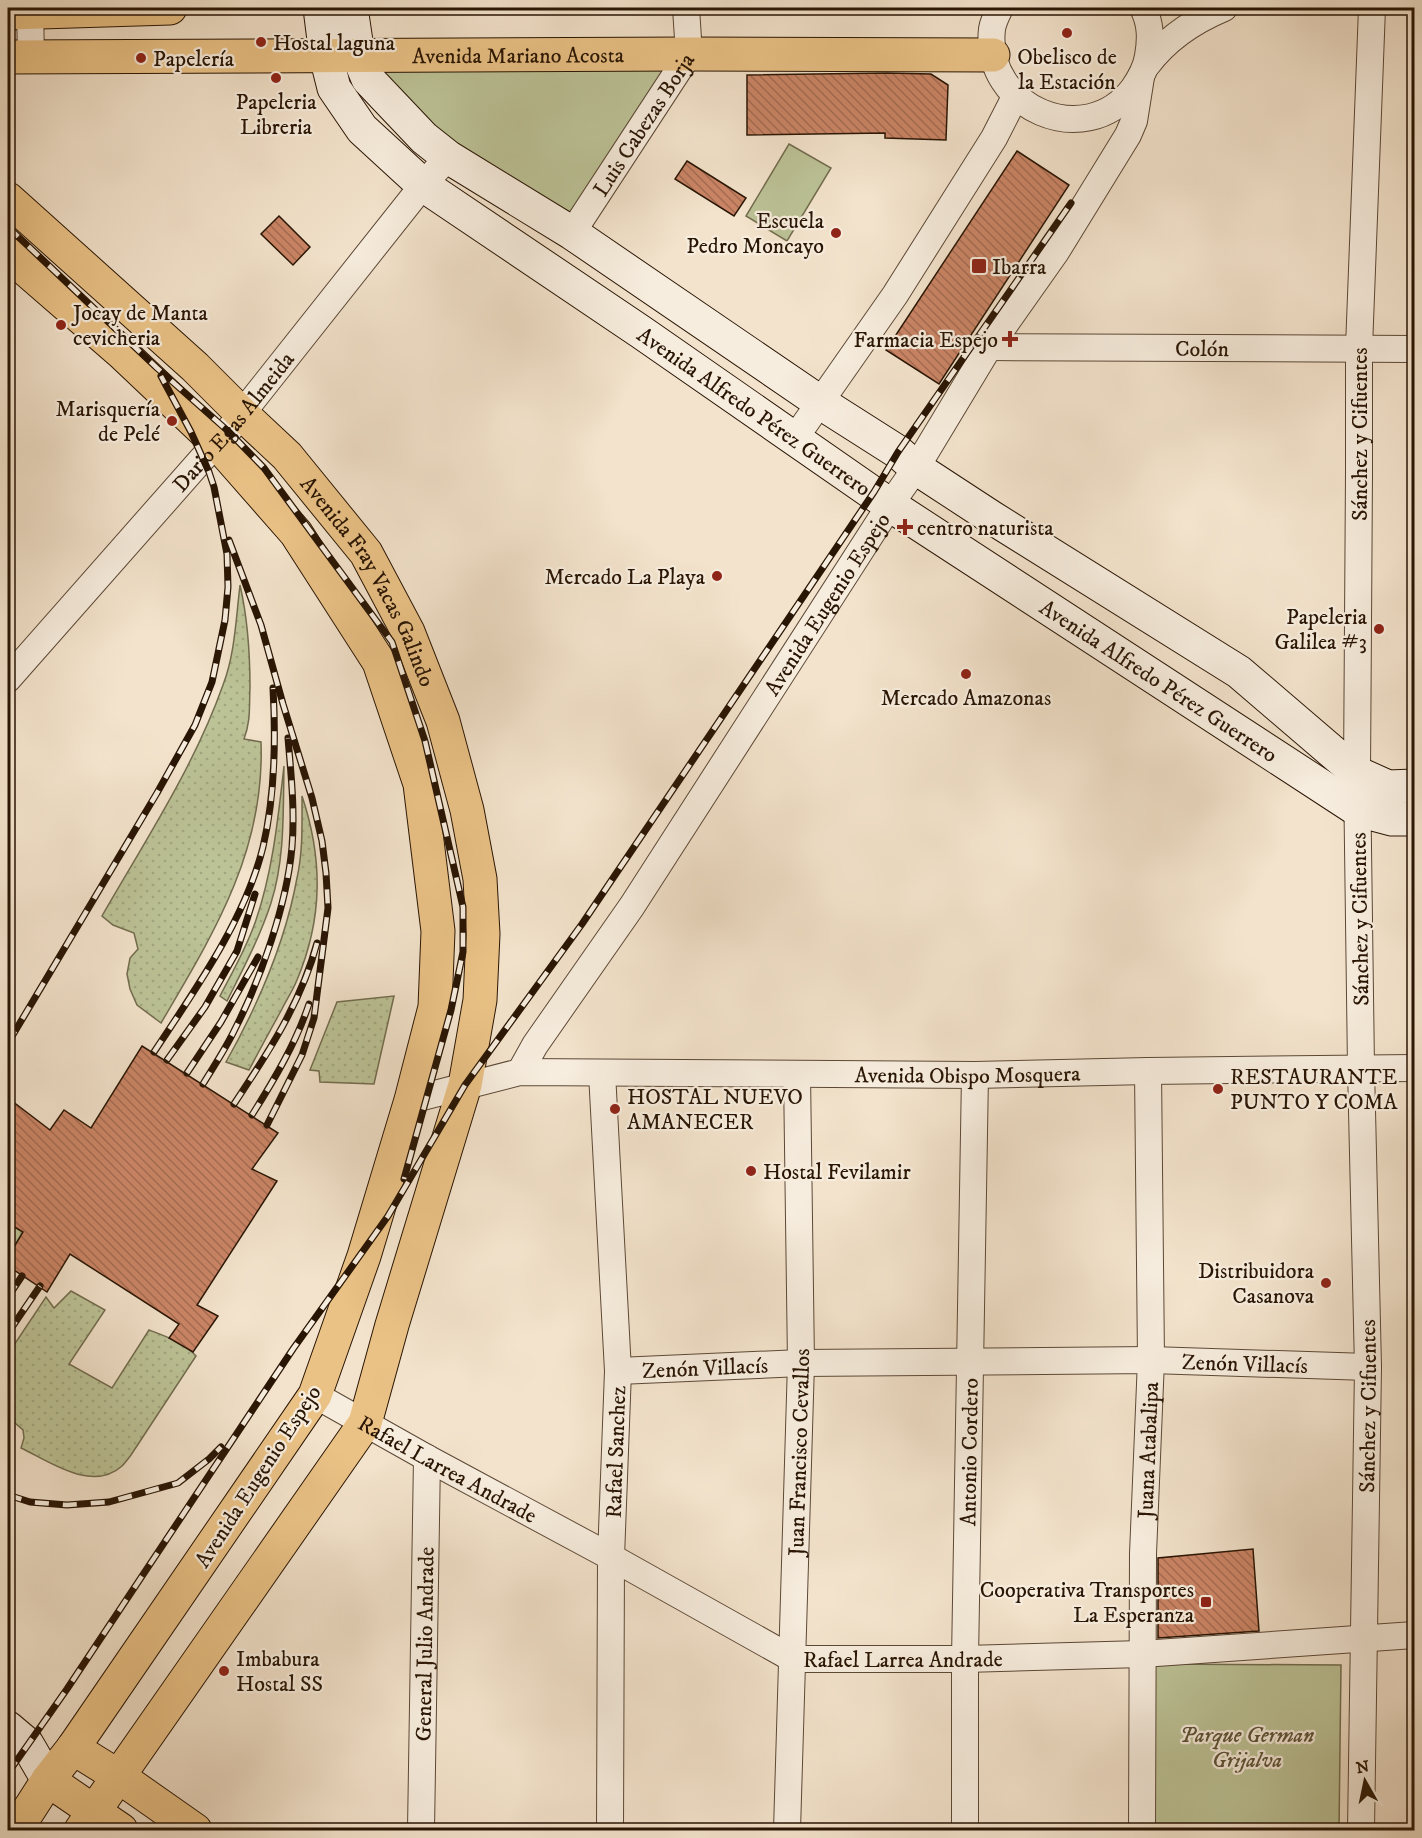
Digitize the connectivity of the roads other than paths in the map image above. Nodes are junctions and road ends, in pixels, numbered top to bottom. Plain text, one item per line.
1 (170, 8) edge
2 (320, 8) edge
3 (351, 8) edge
4 (686, 8) edge
5 (1000, 8) edge
6 (1143, 8) edge
7 (1224, 8) edge
8 (1372, 8) edge
9 (22, 11) edge
10 (689, 54) junction
11 (342, 56) junction
12 (993, 56) junction
13 (19, 57) edge
14 (1144, 71) junction
15 (1016, 97) junction
16 (448, 157) junction
17 (423, 185) junction
18 (8, 198) edge
19 (572, 233) junction
20 (8, 254) edge
21 (988, 346) junction
22 (1359, 348) junction
23 (1414, 349) edge
24 (821, 403) junction
25 (241, 413) junction
26 (795, 438) junction
27 (217, 443) junction
28 (916, 468) junction
29 (891, 504) junction
30 (8, 679) edge
31 (1358, 773) junction
32 (1414, 786) edge
33 (1358, 810) junction
34 (1414, 819) edge
35 (1361, 1068) junction
36 (1414, 1068) edge
37 (1148, 1071) junction
38 (520, 1072) junction
39 (602, 1073) junction
40 (797, 1074) junction
41 (975, 1075) junction
42 (465, 1085) junction
43 (411, 1100) junction
44 (1151, 1360) junction
45 (801, 1363) junction
46 (971, 1363) junction
47 (1368, 1367) junction
48 (618, 1371) junction
49 (315, 1395) junction
50 (365, 1423) junction
51 (427, 1458) junction
52 (610, 1557) junction
53 (1414, 1635) edge
54 (1365, 1638) junction
55 (1142, 1654) junction
56 (793, 1659) junction
57 (965, 1659) junction
58 (17, 1736) edge
59 (73, 1748) junction
60 (118, 1776) junction
61 (48, 1780) junction
62 (87, 1821) edge
63 (16, 1830) edge
64 (121, 1830) edge
65 (195, 1830) edge
66 (420, 1830) edge
67 (610, 1830) edge
68 (787, 1830) edge
69 (965, 1830) edge
70 (1142, 1830) edge
71 (1361, 1830) edge

1 - 9 main road
2 - 11 street
3 - 11 street
4 - 10 street, Luis Cabezas Borja
5 - 12 street
6 - 14 street, Avenida Eugenio Espejo
7 - 14 street
8 - 22 street, Sánchez y Cifuentes
9 - 13 street
10 - 11 main road, Avenida Mariano Acosta
10 - 12 main road, Avenida Mariano Acosta
10 - 19 street, Luis Cabezas Borja
11 - 13 main road, Avenida Mariano Acosta
11 - 16 street, Avenida Alfredo Pérez Guerrero
11 - 17 street, Avenida Alfredo Pérez Guerrero
12 - 15 street
14 - 15 street
14 - 21 street, Avenida Eugenio Espejo
15 - 24 street
16 - 17 street, Dario Egas Almeida
16 - 19 street, Avenida Alfredo Pérez Guerrero
17 - 25 street, Dario Egas Almeida
17 - 26 street, Avenida Alfredo Pérez Guerrero
18 - 25 main road, Avenida Fray Vacas Galindo
19 - 24 street, Avenida Alfredo Pérez Guerrero
20 - 27 main road, Avenida Fray Vacas Galindo
21 - 22 street, Colón
21 - 28 street, Avenida Eugenio Espejo
22 - 23 street, Colón
22 - 31 street, Sánchez y Cifuentes
24 - 26 street
24 - 28 street, Avenida Alfredo Pérez Guerrero
25 - 27 street, Dario Egas Almeida
25 - 42 main road, Avenida Fray Vacas Galindo
26 - 29 street, Avenida Alfredo Pérez Guerrero
27 - 30 street, Dario Egas Almeida
27 - 43 main road, Avenida Fray Vacas Galindo
28 - 29 street, Avenida Eugenio Espejo
28 - 31 street, Avenida Alfredo Pérez Guerrero
29 - 33 street, Avenida Alfredo Pérez Guerrero
29 - 38 street, Avenida Eugenio Espejo
31 - 32 street, Avenida Alfredo Pérez Guerrero
31 - 33 street, Sánchez y Cifuentes
33 - 34 street, Avenida Alfredo Pérez Guerrero
33 - 35 street, Sánchez y Cifuentes
35 - 36 street, Avenida Obispo Mosquera
35 - 37 street, Avenida Obispo Mosquera
35 - 47 street, Sánchez y Cifuentes
37 - 41 street, Avenida Obispo Mosquera
37 - 44 street, Juana Atabalipa
38 - 39 street, Avenida Obispo Mosquera
38 - 42 street
39 - 40 street, Avenida Obispo Mosquera
39 - 48 street, Rafael Sanchez
40 - 41 street, Avenida Obispo Mosquera
40 - 45 street, Juan Francisco Cevallos
41 - 46 street, Antonio Cordero
42 - 43 street
42 - 50 main road
43 - 49 main road, Avenida Eugenio Espejo
44 - 46 street, Zenón Villacís
44 - 47 street, Zenón Villacís
44 - 55 street, Juana Atabalipa
45 - 46 street, Zenón Villacís
45 - 48 street, Zenón Villacís
45 - 56 street, Juan Francisco Cevallos
46 - 57 street, Antonio Cordero
47 - 54 street, Sánchez y Cifuentes
48 - 52 street, Rafael Sanchez
49 - 50 street, Rafael Larrea Andrade
49 - 59 main road, Avenida Eugenio Espejo
50 - 51 street, Rafael Larrea Andrade
50 - 60 main road
51 - 52 street, Rafael Larrea Andrade
51 - 66 street, General Julio Andrade
52 - 56 street, Rafael Larrea Andrade
52 - 67 street, Rafael Sanchez
53 - 54 street, Rafael Larrea Andrade
54 - 55 street, Rafael Larrea Andrade
54 - 71 street, Sánchez y Cifuentes
55 - 57 street, Rafael Larrea Andrade
55 - 70 street, Juana Atabalipa
56 - 57 street, Rafael Larrea Andrade
56 - 68 street, Juan Francisco Cevallos
57 - 69 street, Antonio Cordero
58 - 59 street
58 - 61 street
59 - 60 main road
59 - 61 main road, Avenida Eugenio Espejo
60 - 62 main road
60 - 65 main road
61 - 62 main road
61 - 63 main road, Avenida Eugenio Espejo
62 - 64 main road

